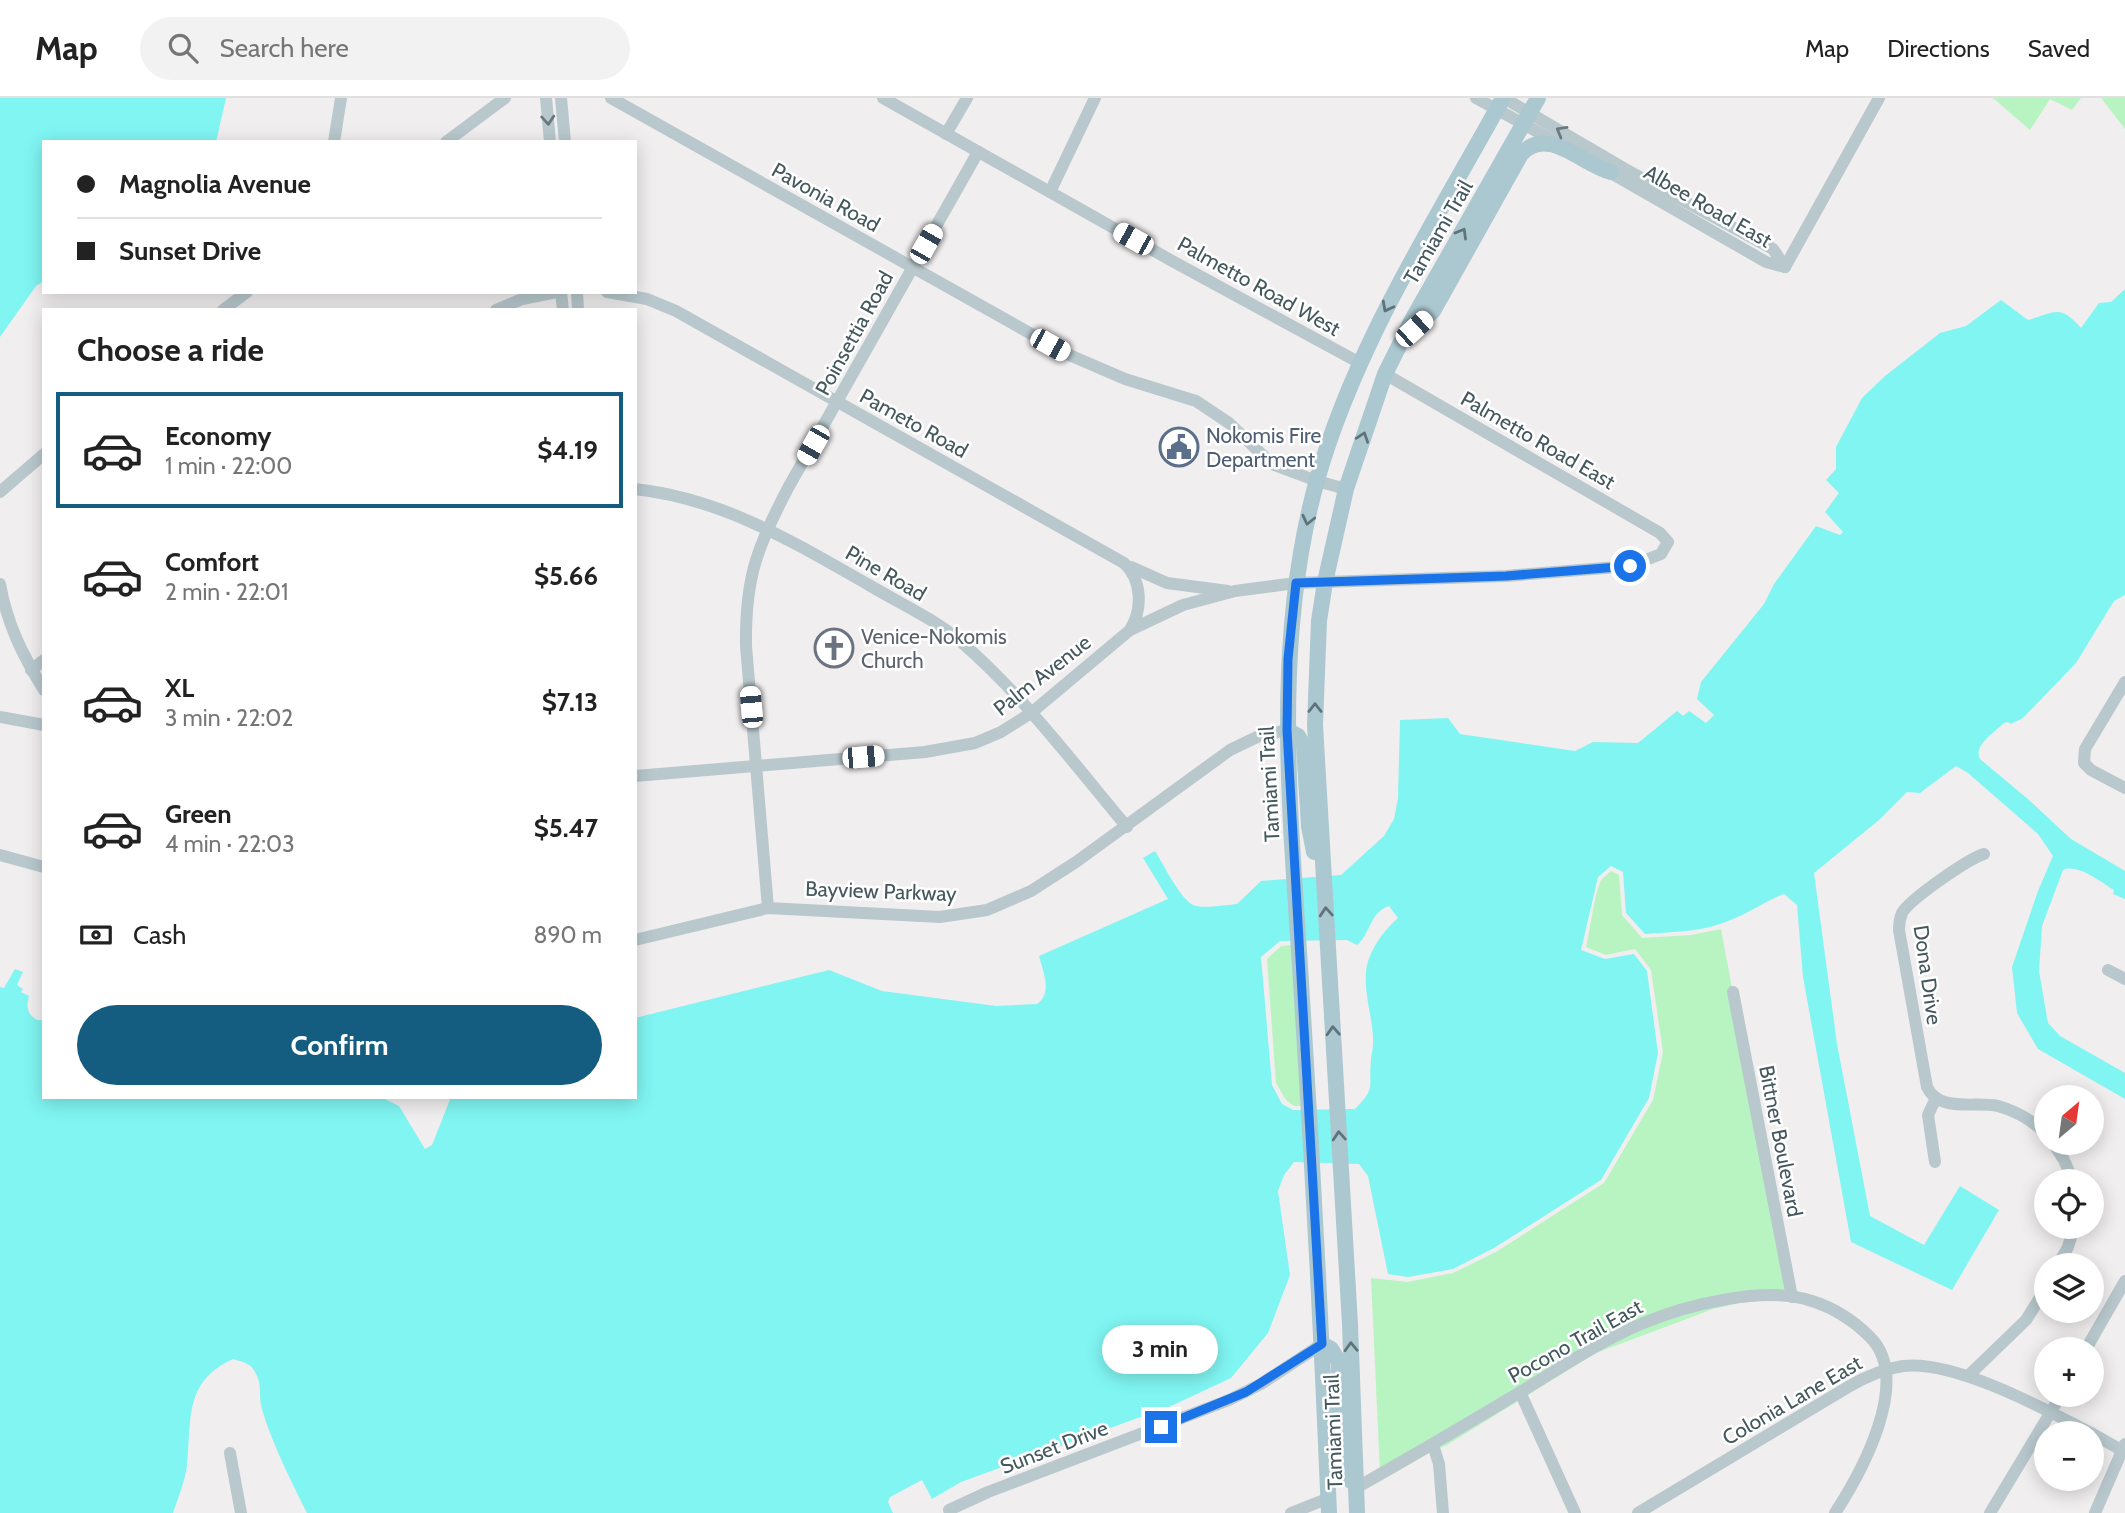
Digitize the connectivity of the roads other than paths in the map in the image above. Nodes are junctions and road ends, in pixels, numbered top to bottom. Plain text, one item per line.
1 (341, 98) edge
2 (505, 98) edge
3 (546, 98) edge
4 (561, 98) edge
5 (611, 98) edge
6 (883, 98) edge
7 (967, 98) edge
8 (1095, 98) edge
9 (1476, 98) edge
10 (1538, 98) edge
11 (1879, 98) edge
12 (1502, 102) edge
13 (1526, 119) junction
14 (946, 134) junction
15 (334, 140) edge
16 (449, 140) edge
17 (550, 140) edge
18 (565, 140) edge
19 (978, 152) junction
20 (1611, 172) junction
21 (1049, 192) junction
22 (912, 267) junction
23 (1785, 267) junction
24 (244, 294) edge
25 (548, 294) edge
26 (618, 294) edge
27 (226, 308) edge
28 (501, 308) edge
29 (1402, 340) junction
30 (1360, 363) junction
31 (1385, 374) junction
32 (837, 402) junction
33 (42, 456) edge
34 (1317, 481) junction
35 (637, 489) edge
36 (1346, 489) junction
37 (0, 492) edge
38 (767, 528) junction
39 (1668, 541) joint
40 (1124, 563) junction
41 (1325, 582) junction
42 (1296, 583) junction
43 (0, 584) edge
44 (1235, 591) junction
45 (1129, 630) junction
46 (42, 662) edge
47 (31, 670) junction
48 (2125, 682) edge
49 (42, 688) edge
50 (1031, 713) junction
51 (0, 717) edge
52 (42, 725) edge
53 (1287, 730) junction
54 (756, 767) junction
55 (637, 776) edge
56 (2125, 788) edge
57 (1127, 827) junction
58 (1984, 854) dead end
59 (0, 855) edge
60 (42, 866) edge
61 (1323, 874) junction
62 (768, 908) junction
63 (637, 940) edge
64 (2108, 970) dead end
65 (2125, 979) edge
66 (1733, 992) dead end
67 (1936, 1098) junction
68 (2034, 1125) edge
69 (1935, 1162) dead end
70 (2125, 1280) edge
71 (1792, 1297) junction
72 (2034, 1307) edge
73 (2093, 1337) edge
74 (1322, 1344) junction
75 (1885, 1370) junction
76 (1968, 1376) junction
77 (1520, 1392) junction
78 (2054, 1407) edge
79 (2050, 1413) junction
80 (2066, 1421) edge
81 (2104, 1439) edge
82 (1433, 1445) junction
83 (2124, 1449) edge
84 (230, 1453) dead end
85 (1356, 1489) junction
86 (1329, 1506) edge
87 (950, 1511) edge
88 (241, 1513) edge
89 (1291, 1513) edge
90 (1357, 1513) edge
91 (1443, 1513) edge
92 (1575, 1513) edge
93 (1637, 1513) edge
94 (1835, 1513) edge
95 (1990, 1513) edge
96 (2095, 1513) edge

1 - 15 street
2 - 16 street
3 -> 17 street
4 - 18 street
5 - 22 street, Pavonia Road
6 - 14 street, Palmetto Road West
7 - 14 street
8 - 21 street
9 - 12 street, Albee Road East
10 - 13 main road, Tamiami Trail
11 - 23 street
12 - 13 street, Albee Road East
12 -> 30 main road, Tamiami Trail
13 - 20 street, Albee Road East
23 -> 13 street, Albee Road East
29 -> 13 main road, Tamiami Trail
14 - 19 street, Palmetto Road West
19 - 21 street, Palmetto Road West
19 - 22 street, Poinsettia Road
20 - 23 street, Albee Road East
20 - 29 main road
21 - 30 street, Palmetto Road West
22 - 32 street, Poinsettia Road
22 - 34 street, Pavonia Road
24 - 27 street
25 - 28 street
26 - 32 street, Pameto Road
29 - 31 main road, Tamiami Trail
30 - 34 main road, Tamiami Trail
36 -> 31 main road, Tamiami Trail
31 - 39 street, Palmetto Road East
32 - 38 street, Poinsettia Road
32 - 40 street, Pameto Road
33 - 37 street
34 - 36 street, Pavonia Road
34 -> 42 main road, Tamiami Trail
35 - 38 street, Pine Road
36 - 41 main road, Tamiami Trail
38 - 50 street, Pine Road
38 - 54 street, Poinsettia Road
39 - 41 street, Palm Avenue
40 - 44 street, Pameto Road
40 - 45 street
41 - 42 street, Palm Avenue
61 -> 41 main road, Tamiami Trail
42 - 44 street, Palm Avenue
42 - 53 main road, Tamiami Trail
43 - 47 street
44 - 45 street, Palm Avenue
45 - 50 street, Palm Avenue
46 - 47 street
47 - 49 street
48 - 56 street
50 - 54 street, Palm Avenue
50 - 57 street, Pine Road
51 - 52 street
53 - 57 street, Bayview Parkway
53 - 61 main road
53 - 74 main road, Tamiami Trail
54 - 55 street, Palm Avenue
54 - 62 street, Poinsettia Road
57 - 62 street, Bayview Parkway
58 - 67 street, Dona Drive
59 - 60 street
85 -> 61 main road, Tamiami Trail
62 - 63 street, Bayview Parkway
64 - 65 street
66 - 71 street, Bittner Boulevard
67 - 68 street
67 - 69 street
70 - 73 street
71 - 75 street, Pocono Trail East
71 - 77 street, Pocono Trail East
72 - 76 street
74 - 85 main road
74 - 86 main road, Tamiami Trail
74 - 87 street, Sunset Drive
75 - 76 street, Colonia Lane East
75 - 93 street, Colonia Lane East
75 - 94 street
76 - 79 street, Colonia Lane East
77 - 82 street, Pocono Trail East
77 - 92 street
78 - 79 street
79 - 80 street, Colonia Lane East
79 - 95 street
81 - 83 street, Colonia Lane East
82 - 85 street, Pocono Trail East
82 - 91 street
83 - 96 street
84 - 88 street
85 - 90 main road, Tamiami Trail
86 - 89 street

